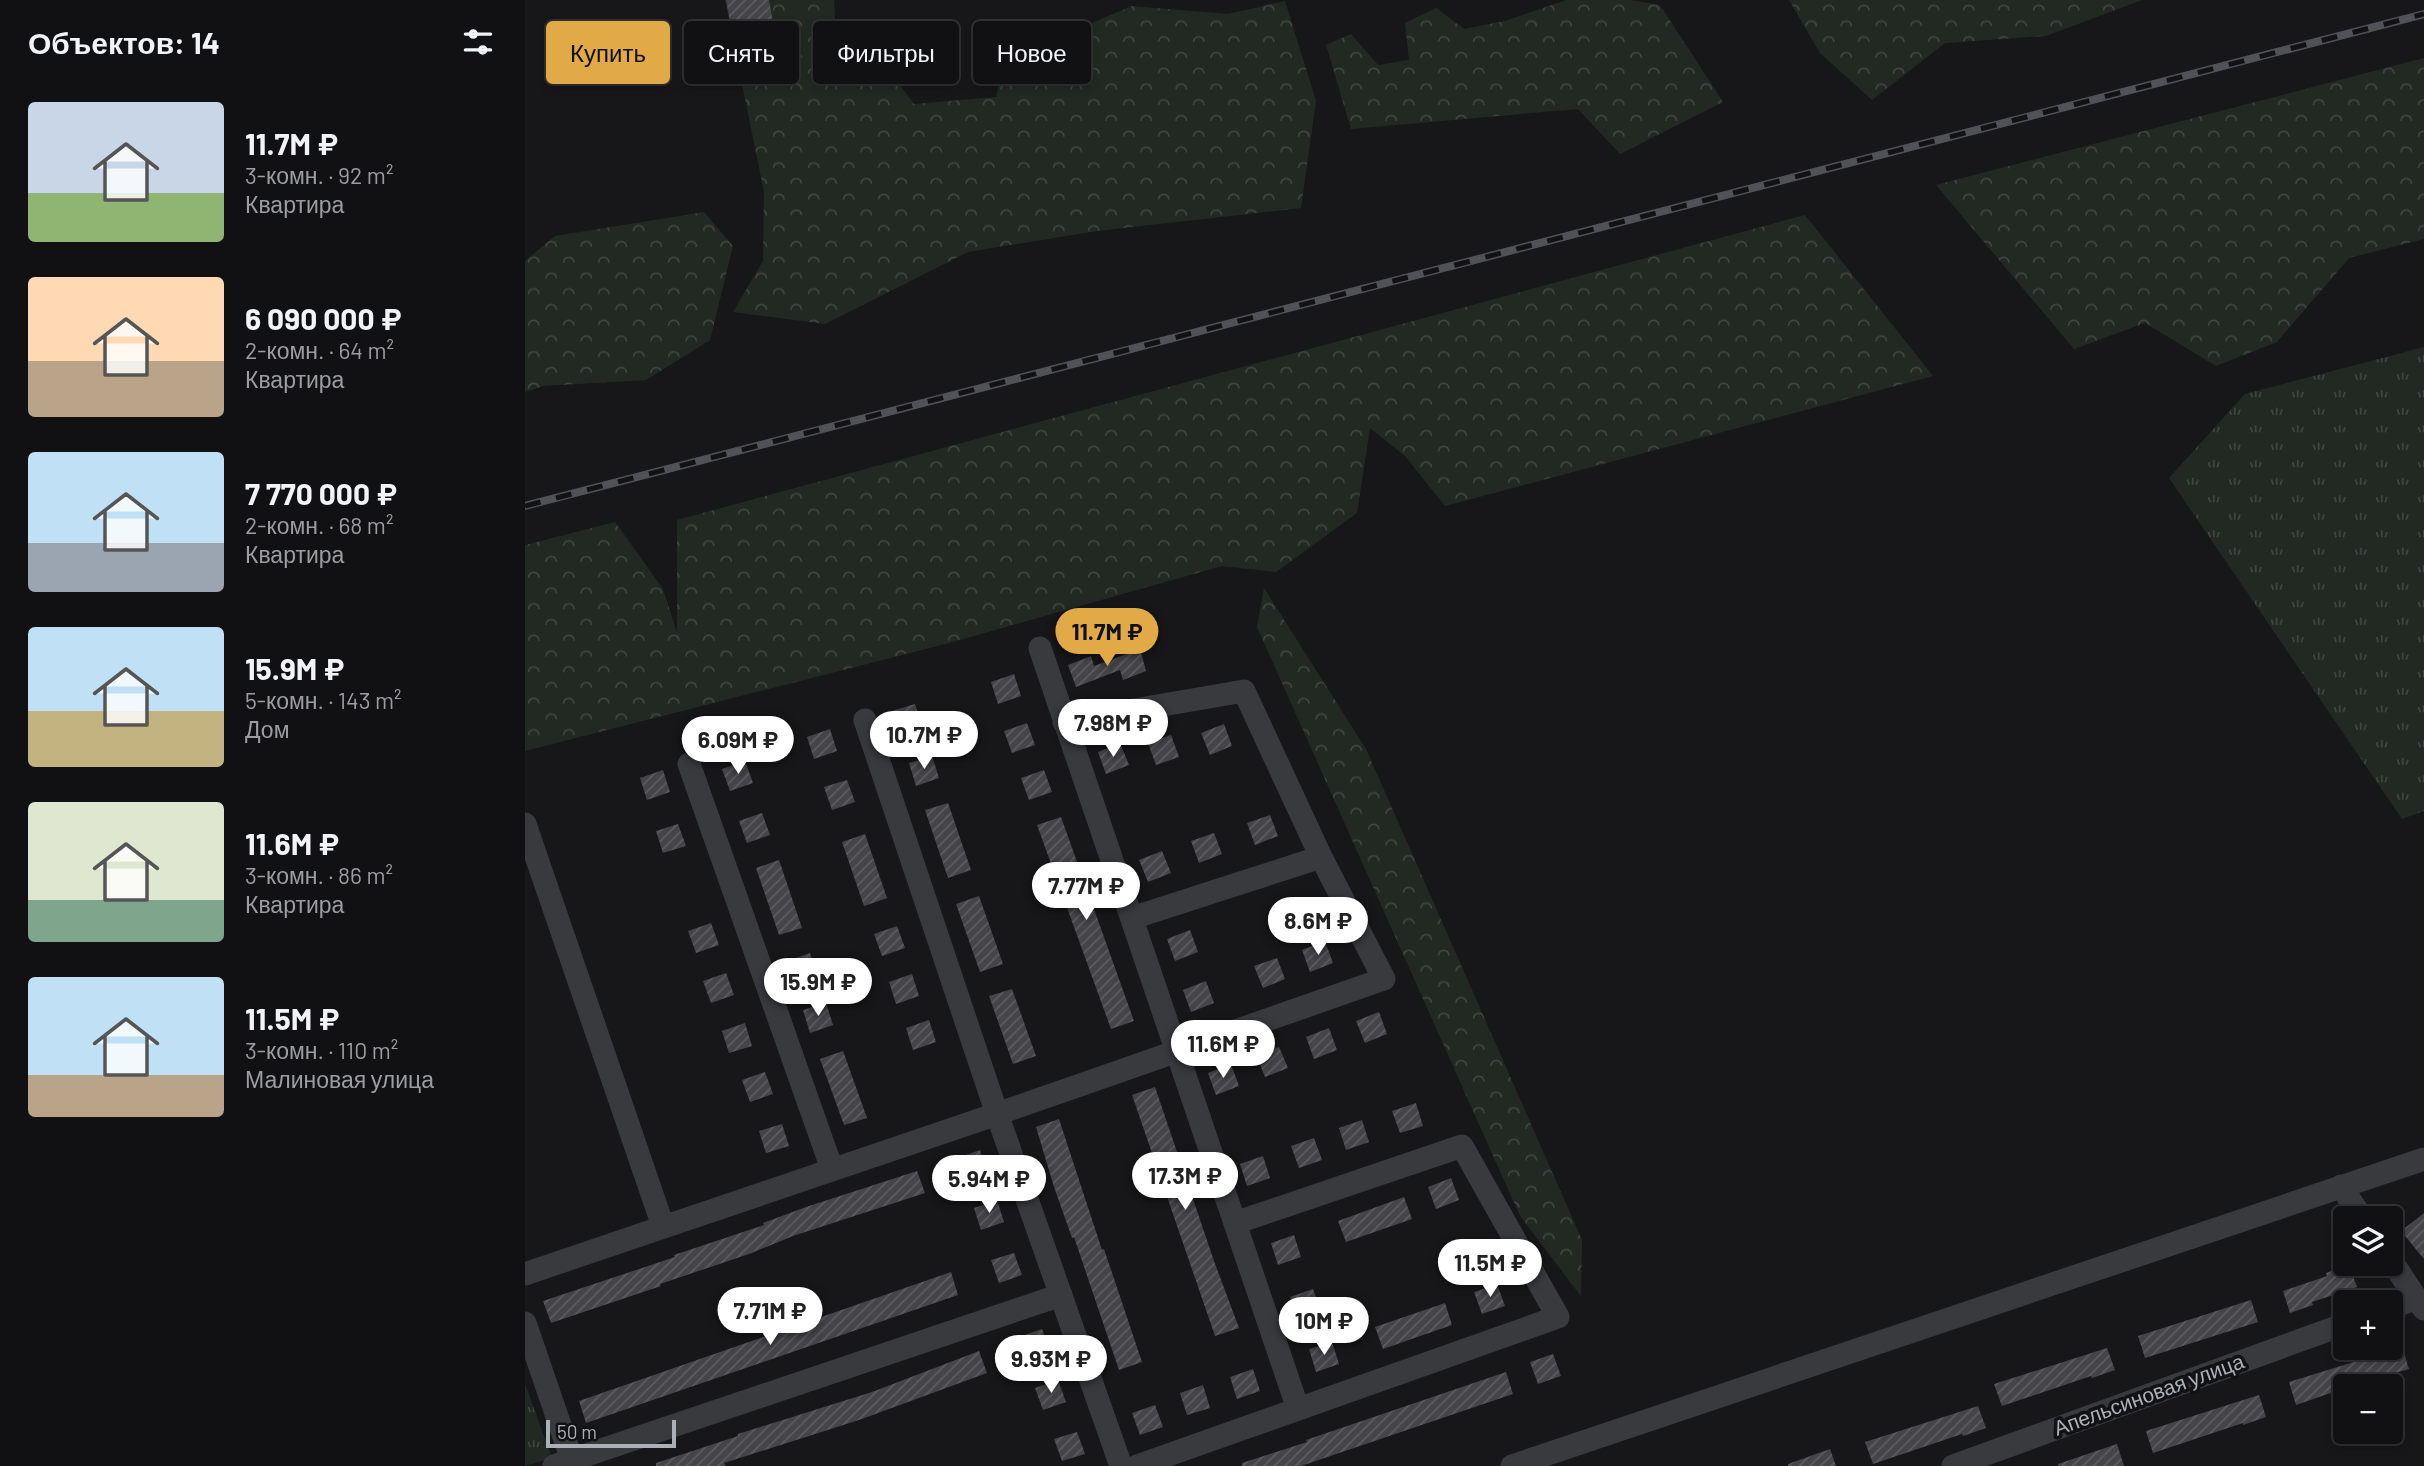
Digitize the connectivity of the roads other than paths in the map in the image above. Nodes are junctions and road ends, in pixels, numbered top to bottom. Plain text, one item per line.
1 (1040, 648) dead end
2 (865, 720) dead end
3 (1064, 722) junction
4 (689, 764) dead end
5 (525, 824) edge
6 (1321, 858) junction
7 (1132, 918) junction
8 (1176, 1050) junction
9 (997, 1114) junction
10 (2424, 1159) edge
11 (832, 1169) junction
12 (2341, 1186) junction
13 (2354, 1206) edge
14 (1235, 1223) junction
15 (663, 1226) junction
16 (525, 1274) edge
17 (2402, 1276) edge
18 (1061, 1295) junction
19 (2420, 1304) edge
20 (525, 1323) edge
21 (2333, 1328) edge
22 (1298, 1409) junction
23 (566, 1464) edge
24 (1121, 1466) edge
25 (1137, 1466) edge
26 (1512, 1466) edge
27 (1953, 1466) edge

1 - 3 street
2 - 9 street
3 - 6 street
3 - 7 street
4 - 11 street
5 - 15 street
6 - 7 street
6 - 8 street
7 - 8 street
8 - 9 street
8 - 14 street
9 - 11 street
9 - 18 street
10 - 12 street
11 - 15 street
12 - 13 street
12 - 26 street
14 - 22 street
14 - 22 street
15 - 16 street
17 - 19 street
18 - 23 street
18 - 24 street
20 - 23 street
21 - 27 street, Апельсиновая улица
22 - 25 street

